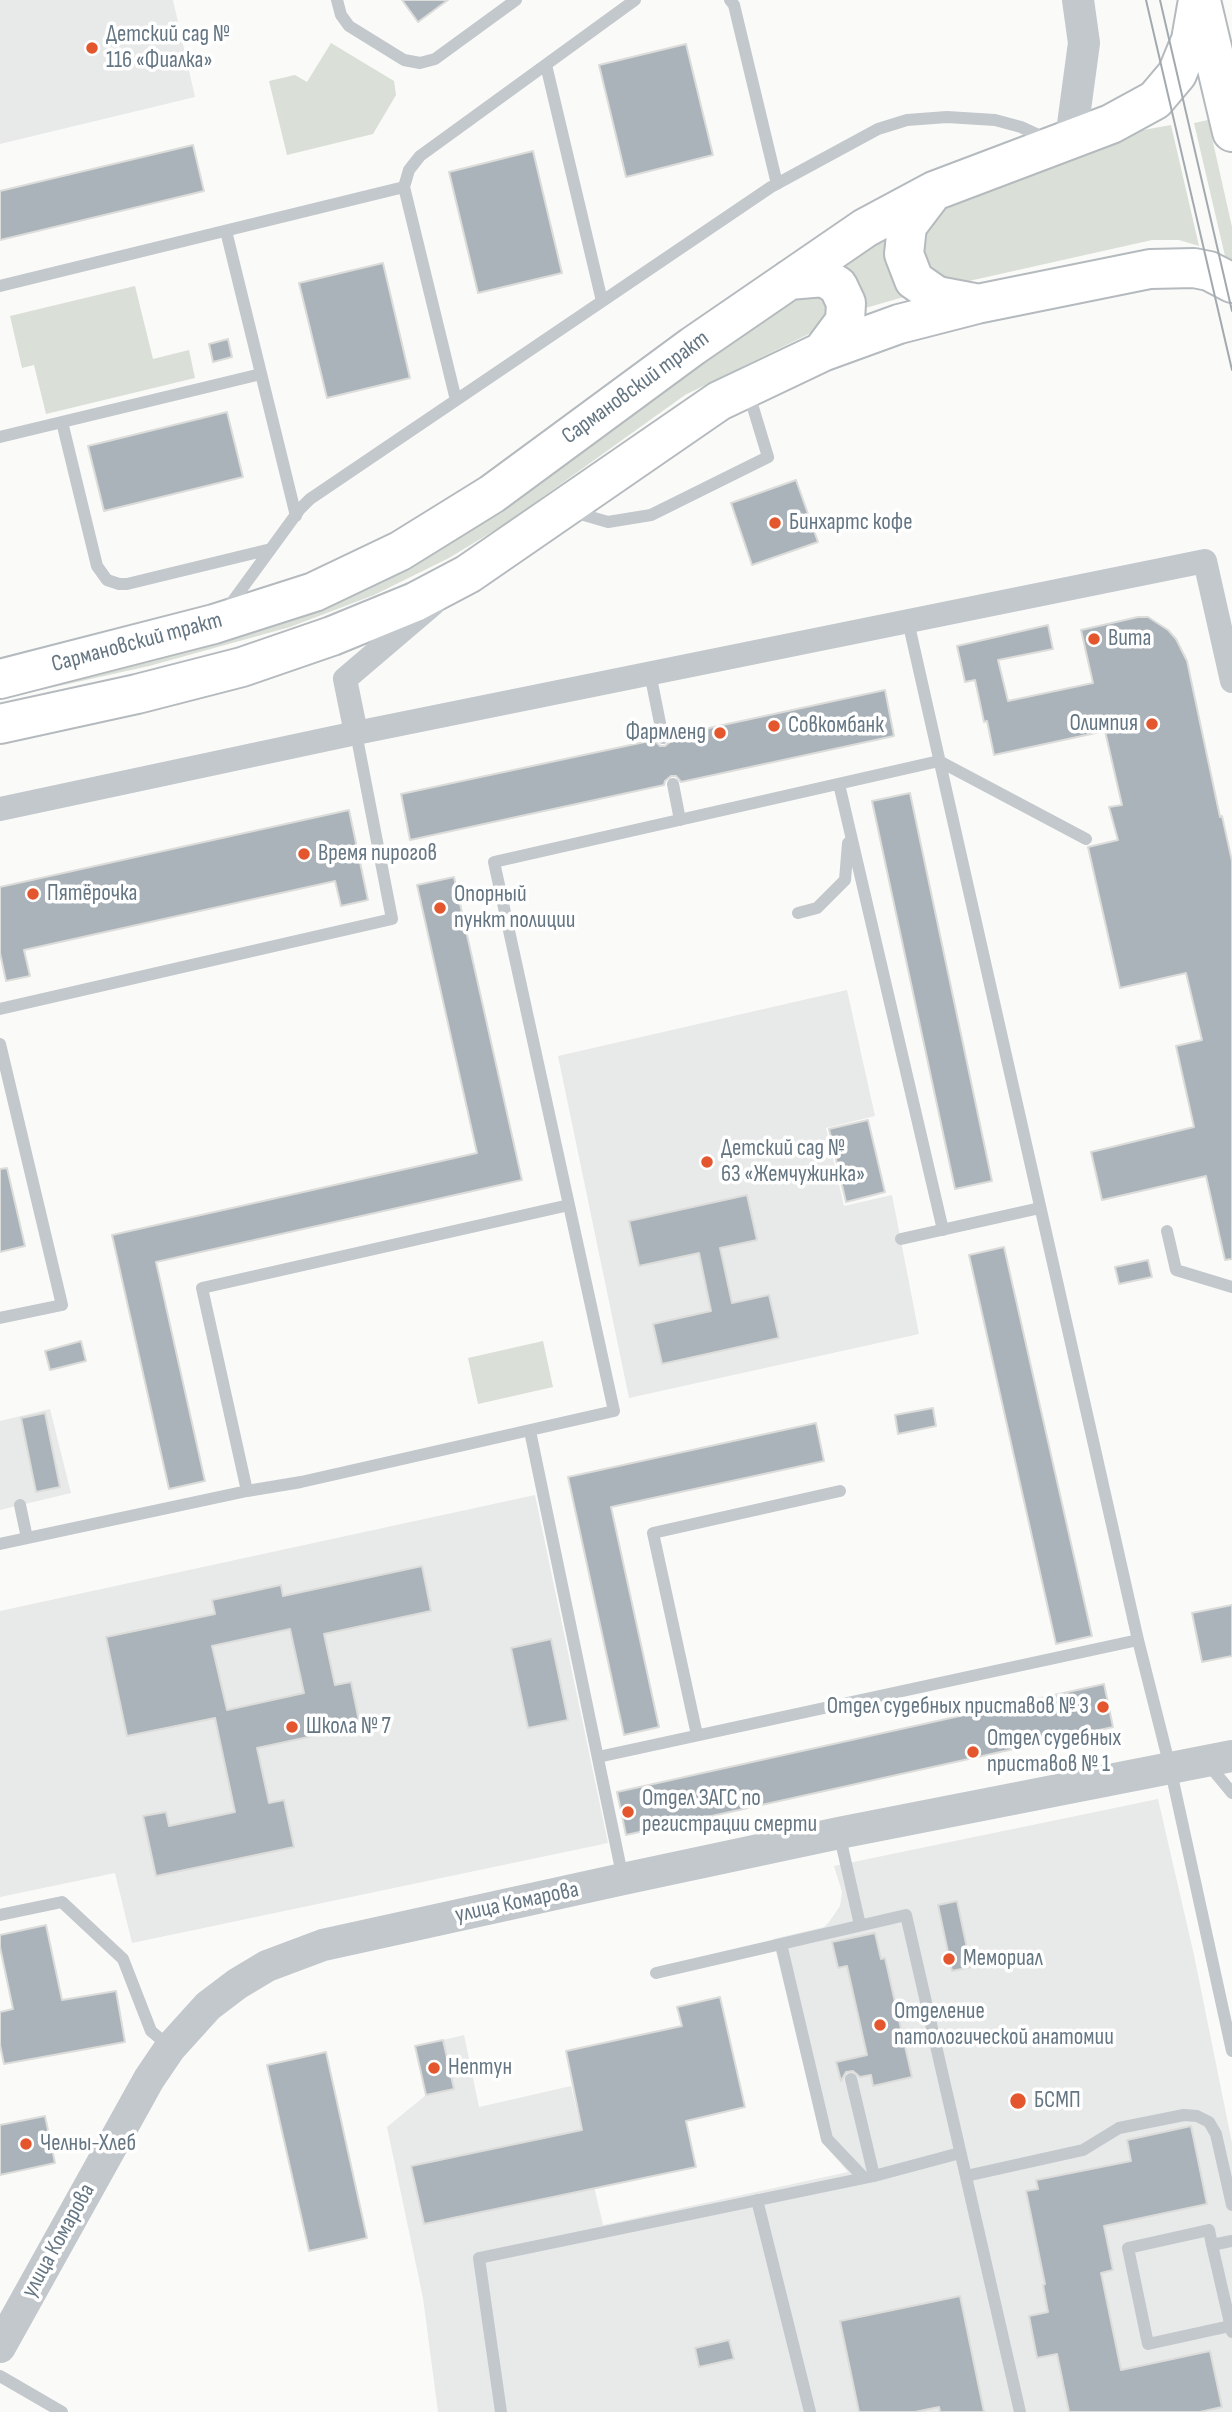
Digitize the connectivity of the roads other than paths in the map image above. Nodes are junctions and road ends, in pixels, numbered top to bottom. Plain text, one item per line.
1 (337, 0) edge
2 (516, 0) edge
3 (635, 0) edge
4 (730, 0) edge
5 (1078, 0) edge
6 (1199, 0) edge
7 (546, 65) junction
8 (1232, 132) edge
9 (1065, 141) junction
10 (777, 184) junction
11 (404, 187) junction
12 (934, 191) junction
13 (226, 231) junction
14 (789, 280) junction
15 (1232, 283) edge
16 (0, 286) edge
17 (602, 301) junction
18 (977, 304) junction
19 (822, 352) junction
20 (261, 374) junction
21 (747, 387) junction
22 (456, 400) junction
23 (62, 422) junction
24 (0, 437) edge
25 (561, 509) junction
26 (296, 516) junction
27 (271, 549) junction
28 (468, 574) junction
29 (908, 621) junction
30 (216, 624) junction
31 (650, 673) junction
32 (0, 679) edge
33 (1232, 681) edge
34 (0, 724) edge
35 (356, 733) junction
36 (663, 738) dead end
37 (939, 761) junction
38 (673, 783) dead end
39 (839, 784) junction
40 (0, 809) edge
41 (680, 820) junction
42 (849, 829) junction
43 (1086, 839) dead end
44 (798, 912) dead end
45 (0, 1009) edge
46 (0, 1044) edge
47 (569, 1205) junction
48 (1040, 1208) junction
49 (943, 1230) junction
50 (1167, 1231) dead end
51 (901, 1239) dead end
52 (1232, 1287) edge
53 (0, 1318) edge
54 (530, 1431) junction
55 (247, 1491) junction
56 (840, 1492) dead end
57 (20, 1505) dead end
58 (27, 1538) junction
59 (0, 1544) edge
60 (1138, 1640) junction
61 (697, 1735) junction
62 (598, 1757) junction
63 (1219, 1759) edge
64 (1170, 1767) junction
65 (1232, 1793) edge
66 (839, 1833) junction
67 (623, 1879) junction
68 (0, 1915) edge
69 (860, 1925) junction
70 (781, 1944) junction
71 (656, 1973) dead end
72 (170, 2048) junction
73 (1232, 2051) edge
74 (850, 2079) dead end
75 (961, 2153) junction
76 (966, 2176) junction
77 (869, 2177) junction
78 (757, 2200) junction
79 (1232, 2205) edge
80 (1232, 2241) edge
81 (1212, 2245) junction
82 (1231, 2329) edge
83 (0, 2347) edge
84 (0, 2376) edge
85 (62, 2412) edge
86 (501, 2412) edge
87 (810, 2412) edge
88 (1020, 2412) edge

1 - 2 lane
3 - 7 lane
4 - 10 lane
5 - 9 street
6 - 8 main road
6 - 9 main road, Сармановский тракт
7 - 11 lane
7 - 17 lane
9 - 10 lane
9 - 12 main road, Сармановский тракт
10 - 17 lane
11 - 13 lane
11 - 22 lane
12 - 14 main road, Сармановский тракт
12 - 18 main road
13 - 16 lane
13 - 20 lane
14 - 19 main road
14 - 30 main road, Сармановский тракт
15 - 18 main road, Сармановский тракт
17 - 22 lane
18 - 19 main road, Сармановский тракт
19 - 21 main road, Сармановский тракт
20 - 23 lane
20 - 26 lane
21 - 25 main road, Сармановский тракт
21 - 25 lane
22 - 26 lane
23 - 24 lane
23 - 27 lane
25 - 28 main road, Сармановский тракт
26 - 27 lane
27 - 30 lane
28 - 34 main road, Сармановский тракт
28 - 35 street
29 - 31 street
29 - 33 street
29 - 37 lane
30 - 32 main road, Сармановский тракт
31 - 35 street
31 - 36 lane
35 - 40 street
35 - 45 lane
37 - 39 lane
37 - 43 lane
37 - 48 lane
38 - 41 lane
39 - 41 lane
39 - 42 lane
41 - 47 lane
42 - 44 lane
42 - 49 lane
46 - 53 lane
47 - 54 lane
47 - 55 lane
48 - 49 lane
48 - 60 lane
49 - 51 lane
50 - 52 lane
54 - 55 lane
54 - 62 lane
55 - 58 lane
56 - 61 lane
57 - 58 lane
58 - 59 lane
60 - 61 lane
60 - 64 lane
61 - 62 lane
62 - 67 lane
63 - 64 street, улица Комарова
63 - 65 lane
64 - 66 street, улица Комарова
64 - 73 lane
66 - 67 street, улица Комарова
66 - 69 lane
67 - 72 street, улица Комарова
68 - 72 lane
69 - 70 lane
69 - 75 lane
70 - 71 lane
70 - 77 lane
72 - 83 street, улица Комарова
74 - 77 lane
75 - 76 lane
75 - 77 lane
76 - 79 lane
76 - 88 lane
77 - 78 lane
78 - 86 lane
78 - 87 lane
80 - 81 lane
81 - 82 lane
81 - 82 lane
84 - 85 lane

